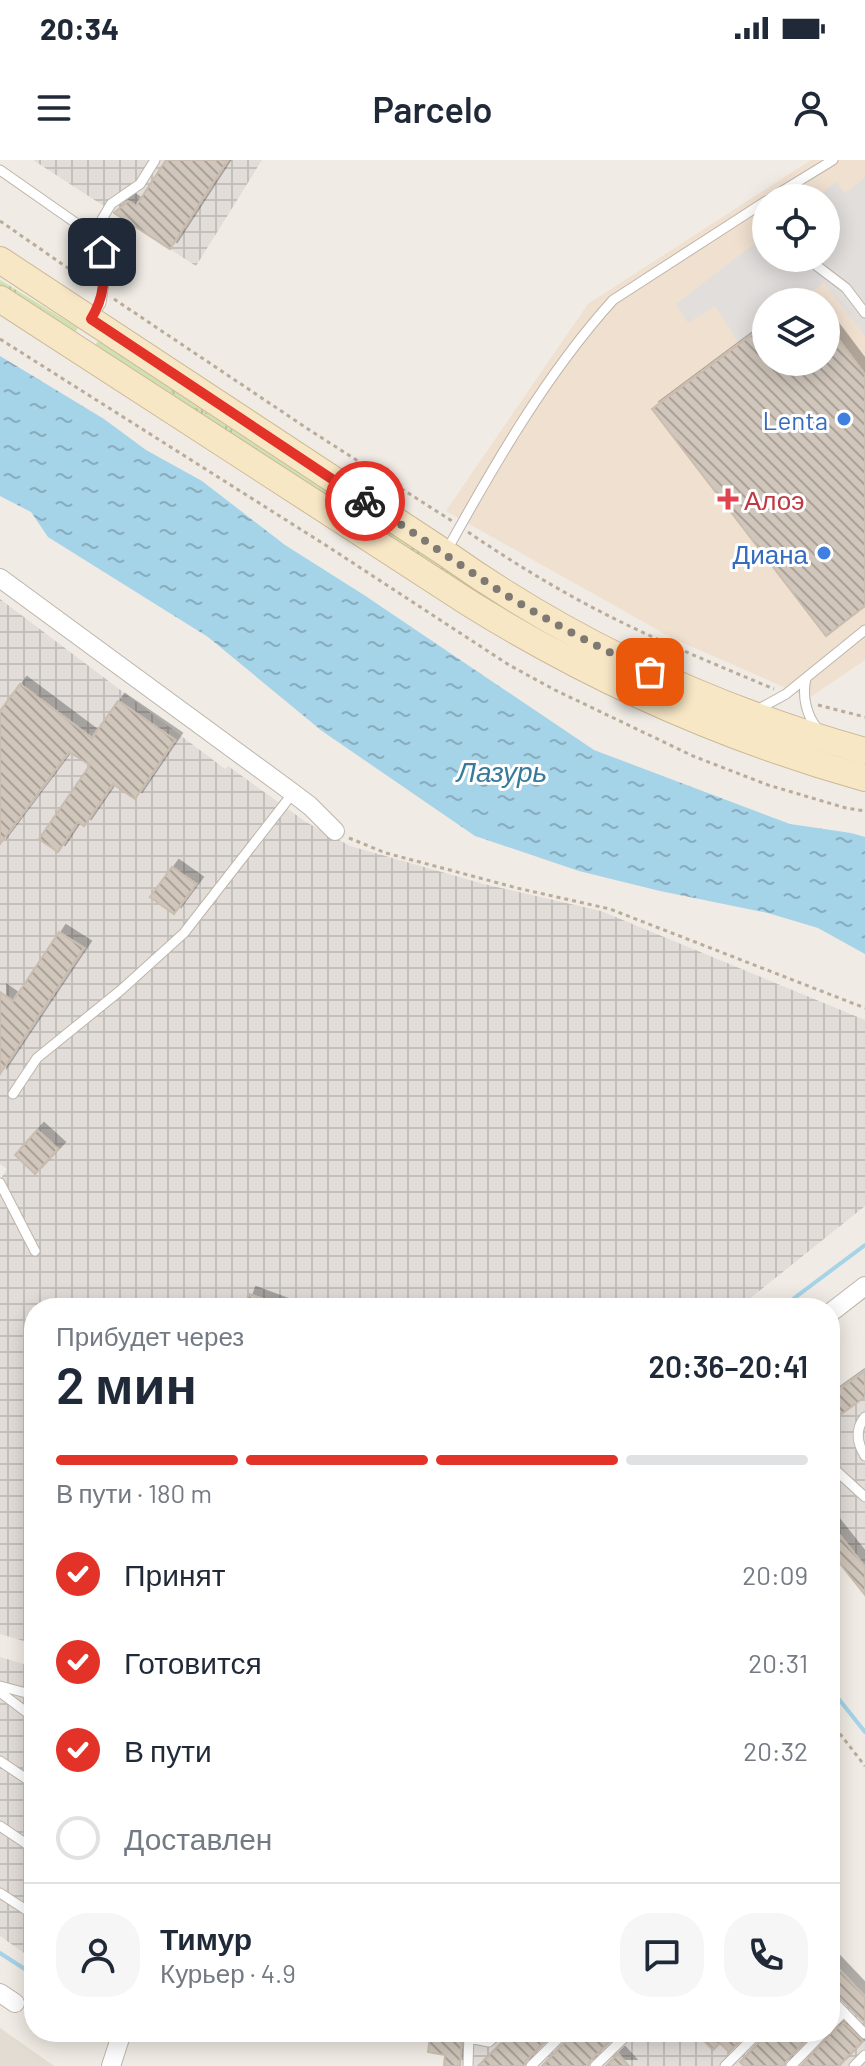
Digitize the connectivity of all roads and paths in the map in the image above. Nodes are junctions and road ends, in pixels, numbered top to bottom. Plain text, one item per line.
1 (155, 160) edge
2 (827, 162) edge
3 (0, 170) edge
4 (794, 184) edge
5 (752, 212) edge
6 (0, 221) edge
7 (91, 238) junction
8 (0, 260) edge
9 (825, 272) edge
10 (102, 291) junction
11 (0, 299) edge
12 (865, 313) edge
13 (91, 319) junction
14 (77, 349) junction
15 (460, 526) junction
16 (445, 553) junction
17 (0, 578) edge
18 (865, 630) edge
19 (809, 676) junction
20 (786, 694) junction
21 (806, 702) junction
22 (750, 714) junction
23 (865, 717) edge
24 (828, 741) junction
25 (865, 751) edge
26 (865, 778) edge
27 (293, 793) junction
28 (335, 831) joint
29 (865, 1008) edge
30 (13, 1094) dead end
31 (0, 1183) edge
32 (35, 1251) dead end
33 (865, 1286) edge
34 (840, 1305) edge
35 (865, 1417) edge
36 (865, 1456) edge
37 (840, 1474) edge
38 (865, 1497) edge
39 (0, 1689) edge
40 (24, 1693) edge
41 (24, 1709) edge
42 (840, 1734) edge
43 (0, 1761) edge
44 (865, 1766) edge
45 (24, 1777) edge
46 (0, 1826) edge
47 (24, 1842) edge
48 (0, 1893) edge
49 (24, 1909) edge
50 (840, 2008) edge
51 (844, 2012) junction
52 (840, 2016) edge
53 (865, 2034) edge
54 (119, 2042) edge
55 (469, 2042) edge
56 (555, 2042) edge
57 (620, 2042) edge
58 (749, 2042) edge
59 (814, 2042) edge
60 (865, 2055) edge
61 (111, 2066) edge
62 (468, 2066) edge
63 (531, 2066) edge
64 (595, 2066) edge
65 (725, 2066) edge
66 (791, 2066) edge
67 (854, 2066) edge

1 - 7 lane
2 - 4 lane
3 - 7 lane
5 - 15 lane
6 - 10 path
7 - 10 lane
8 - 13 main road
9 - 12 lane
10 - 13 lane
10 - 15 path
11 - 14 main road
13 - 14 main road
13 - 16 main road
14 - 26 main road
15 - 16 lane
15 - 20 path
16 - 22 main road
17 - 27 street
18 - 19 lane
19 - 20 lane
19 - 21 lane
20 - 22 lane
21 - 23 path
21 - 24 lane
22 - 24 main road
24 - 25 main road
27 - 28 street
27 - 30 lane
28 - 29 path
31 - 32 lane
33 - 34 street
35 - 36 lane
37 - 38 lane
39 - 40 lane
39 - 41 lane
42 - 44 path
43 - 45 lane
46 - 47 lane
48 - 49 lane
50 - 51 lane
51 - 52 lane
51 - 53 lane
54 - 61 street
55 - 62 lane
56 - 63 lane
57 - 64 lane
58 - 65 lane
59 - 66 lane
60 - 67 lane

